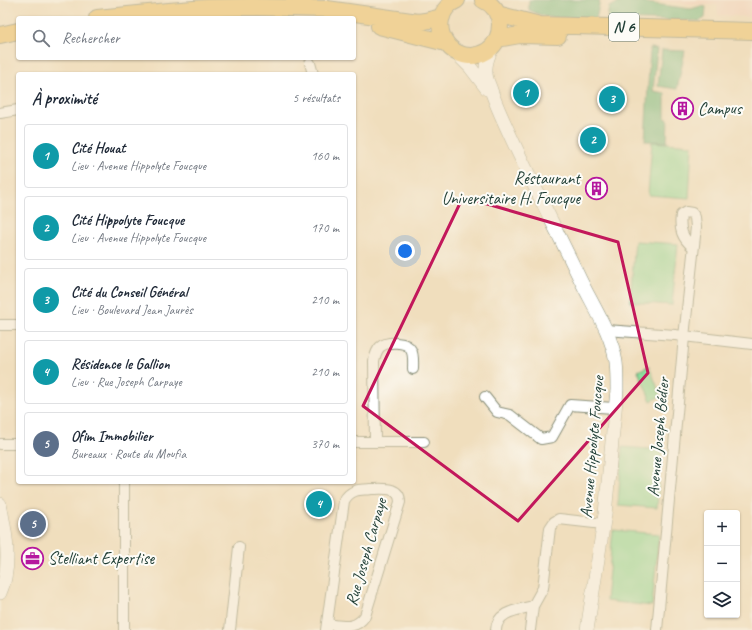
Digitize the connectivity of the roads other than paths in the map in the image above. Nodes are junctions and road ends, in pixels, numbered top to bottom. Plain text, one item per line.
1 (485, 0) edge
2 (449, 6) edge
3 (498, 14) junction
4 (115, 16) edge
5 (356, 22) edge
6 (16, 31) edge
7 (752, 31) edge
8 (0, 35) edge
9 (16, 41) edge
10 (752, 41) edge
11 (495, 43) junction
12 (0, 44) edge
13 (450, 47) junction
14 (310, 64) dead end
15 (312, 72) edge
16 (495, 101) junction
17 (16, 110) edge
18 (0, 113) edge
19 (693, 247) dead end
20 (0, 325) edge
21 (16, 325) edge
22 (606, 330) junction
23 (684, 337) junction
24 (752, 344) edge
25 (413, 369) dead end
26 (485, 397) dead end
27 (614, 408) junction
28 (356, 442) edge
29 (375, 442) junction
30 (424, 442) dead end
31 (0, 444) edge
32 (16, 444) edge
33 (124, 484) edge
34 (0, 504) edge
35 (603, 524) junction
36 (239, 547) dead end
37 (0, 593) edge
38 (533, 606) junction
39 (327, 627) edge
40 (350, 627) junction
41 (124, 630) edge
42 (230, 630) edge
43 (362, 630) edge
44 (496, 630) edge
45 (530, 630) edge
46 (587, 630) edge
47 (657, 630) edge

1 - 3 main road
2 - 4 main road
2 - 13 main road
3 - 7 main road, N 6
3 - 11 main road
5 - 13 main road, N 6
6 - 8 main road
9 - 12 main road
10 - 11 main road, N 6
11 - 13 main road, N 6
11 - 16 street, Avenue Hippolyte Foucque
13 - 16 street, Avenue Hippolyte Foucque
14 - 15 street
16 - 22 street, Avenue Hippolyte Foucque
17 - 18 street
19 - 23 street, Avenue Joseph Bédier
20 - 21 street
22 - 23 street
22 - 27 street, Avenue Hippolyte Foucque
23 - 24 street
23 - 47 street, Avenue Joseph Bédier
25 - 29 street
26 - 27 street
27 - 35 street, Avenue Hippolyte Foucque
28 - 29 street
29 - 30 street
31 - 32 street
33 - 41 street
34 - 37 street
35 - 38 street
35 - 46 street, Avenue Hippolyte Foucque
36 - 42 street
38 - 44 street
38 - 45 street
39 - 40 street, Rue Joseph Carpaye
39 - 40 street, Rue Joseph Carpaye
40 - 43 street

